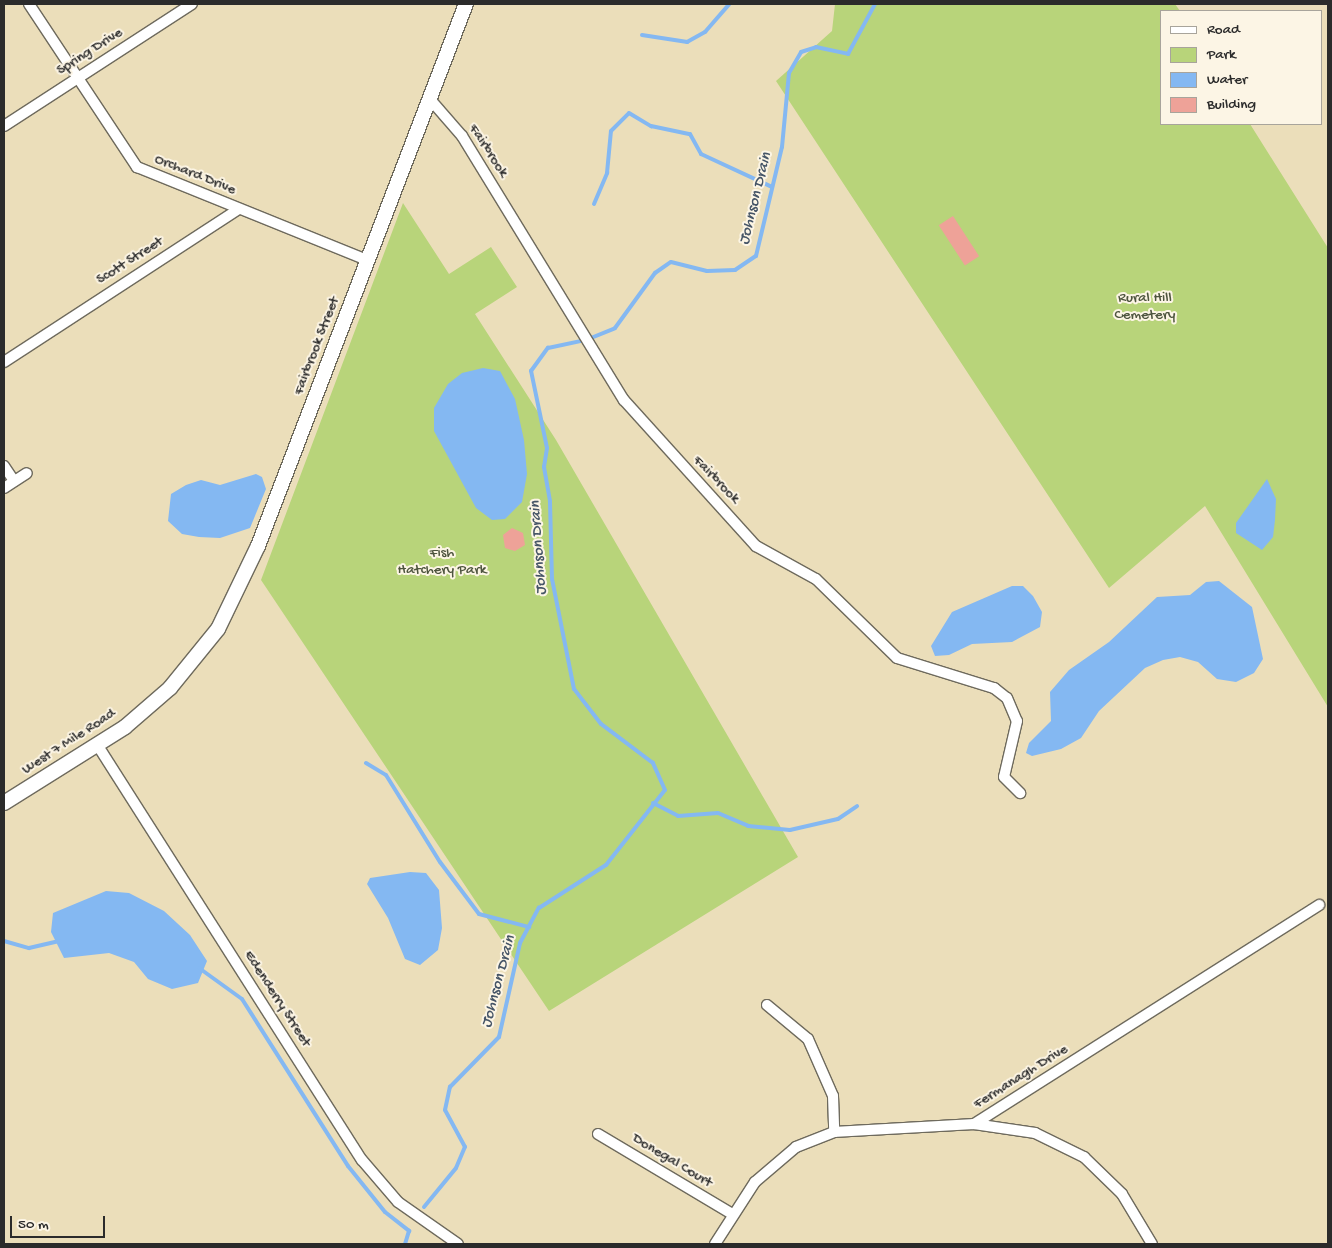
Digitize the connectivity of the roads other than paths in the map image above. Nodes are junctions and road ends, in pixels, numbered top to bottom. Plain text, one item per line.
1 (29, 4) edge
2 (192, 4) edge
3 (464, 5) edge
4 (78, 78) junction
5 (429, 98) junction
6 (4, 126) edge
7 (239, 209) junction
8 (367, 260) junction
9 (4, 362) edge
10 (4, 466) edge
11 (27, 473) dead end
12 (14, 481) junction
13 (4, 488) edge
14 (172, 685) joint
15 (98, 746) junction
16 (1020, 792) dead end
17 (4, 803) edge
18 (1319, 905) dead end
19 (767, 1005) dead end
20 (974, 1124) junction
21 (834, 1132) junction
22 (598, 1134) dead end
23 (732, 1214) junction
24 (458, 1244) edge
25 (715, 1244) edge
26 (1152, 1244) edge

1 - 4 street, Orchard Drive
2 - 4 street, Spring Drive
3 - 5 street, Fairbrook Street
4 - 6 street, Spring Drive
4 - 7 street, Orchard Drive
5 - 8 street, Fairbrook Street
5 - 16 street, Fairbrook
7 - 8 street, Orchard Drive
7 - 9 street, Scott Street
8 - 14 street, Fairbrook Street
10 - 12 street
11 - 12 street
12 - 13 street
14 - 15 street, West 7 Mile Road
15 - 17 street, West 7 Mile Road
15 - 24 street, Edenderry Street
18 - 20 street, Fermanagh Drive
19 - 21 street
20 - 21 street, Fermanagh Drive
20 - 26 street
21 - 23 street, Fermanagh Drive
22 - 23 street, Donegal Court
23 - 25 street, Fermanagh Drive

